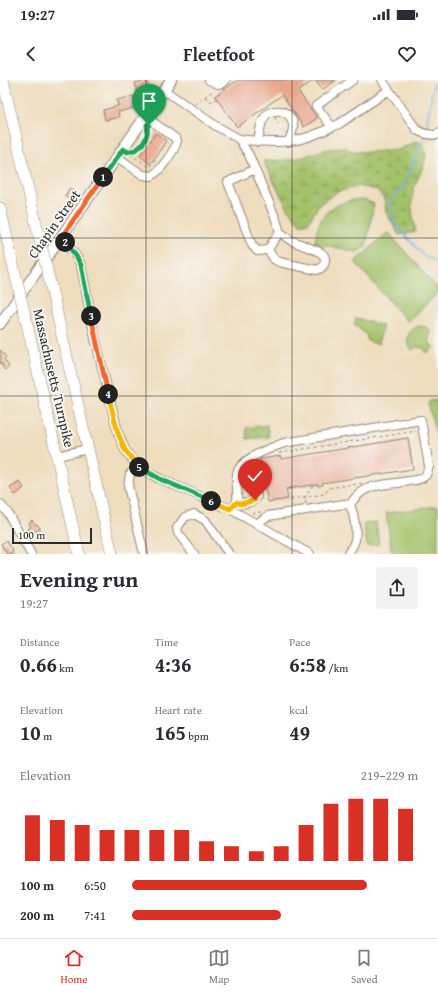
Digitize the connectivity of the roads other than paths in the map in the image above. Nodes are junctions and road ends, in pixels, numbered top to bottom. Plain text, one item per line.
1 (3, 80) edge
2 (172, 80) edge
3 (209, 80) edge
4 (226, 80) edge
5 (353, 80) edge
6 (382, 80) edge
7 (164, 90) junction
8 (389, 90) junction
9 (146, 121) junction
10 (332, 127) junction
11 (435, 134) edge
12 (239, 139) junction
13 (258, 142) junction
14 (288, 142) junction
15 (123, 153) junction
16 (255, 169) junction
17 (0, 208) edge
18 (280, 232) junction
19 (61, 238) junction
20 (268, 250) junction
21 (0, 324) edge
22 (88, 449) junction
23 (57, 456) junction
24 (246, 461) junction
25 (138, 466) junction
26 (96, 479) junction
27 (237, 502) junction
28 (0, 504) edge
29 (350, 505) junction
30 (230, 509) junction
31 (256, 524) junction
32 (301, 551) edge
33 (31, 554) edge
34 (79, 554) edge
35 (112, 554) edge
36 (118, 554) edge
37 (144, 554) edge
38 (194, 554) edge
39 (229, 554) edge
40 (310, 554) edge
41 (348, 554) edge

1 - 22 highway, Massachusetts Turnpike, bridge
2 - 7 main road, Chapin Street
3 - 4 street
5 - 10 street
6 - 8 street
7 - 9 main road, Chapin Street
7 - 12 street
8 - 10 street
8 - 11 street
9 - 15 main road, Chapin Street
9 - 15 street
10 - 14 street
12 - 13 street
12 - 16 street
13 - 14 street
13 - 14 street
15 - 19 main road, Chapin Street
16 - 18 street
16 - 20 street
17 - 23 highway, Massachusetts Turnpike, bridge
18 - 20 street
18 - 20 street
19 - 21 main road, Chapin Street
19 - 25 street
22 - 23 street
22 - 26 highway, Massachusetts Turnpike
23 - 34 highway, Massachusetts Turnpike
24 - 27 street
24 - 27 street
24 - 29 street
25 - 30 street
25 - 37 street
26 - 35 highway, Massachusetts Turnpike
26 - 36 highway
27 - 30 street
28 - 33 street
29 - 31 street
29 - 41 street
30 - 31 street
31 - 32 street
32 - 40 street
38 - 39 street

